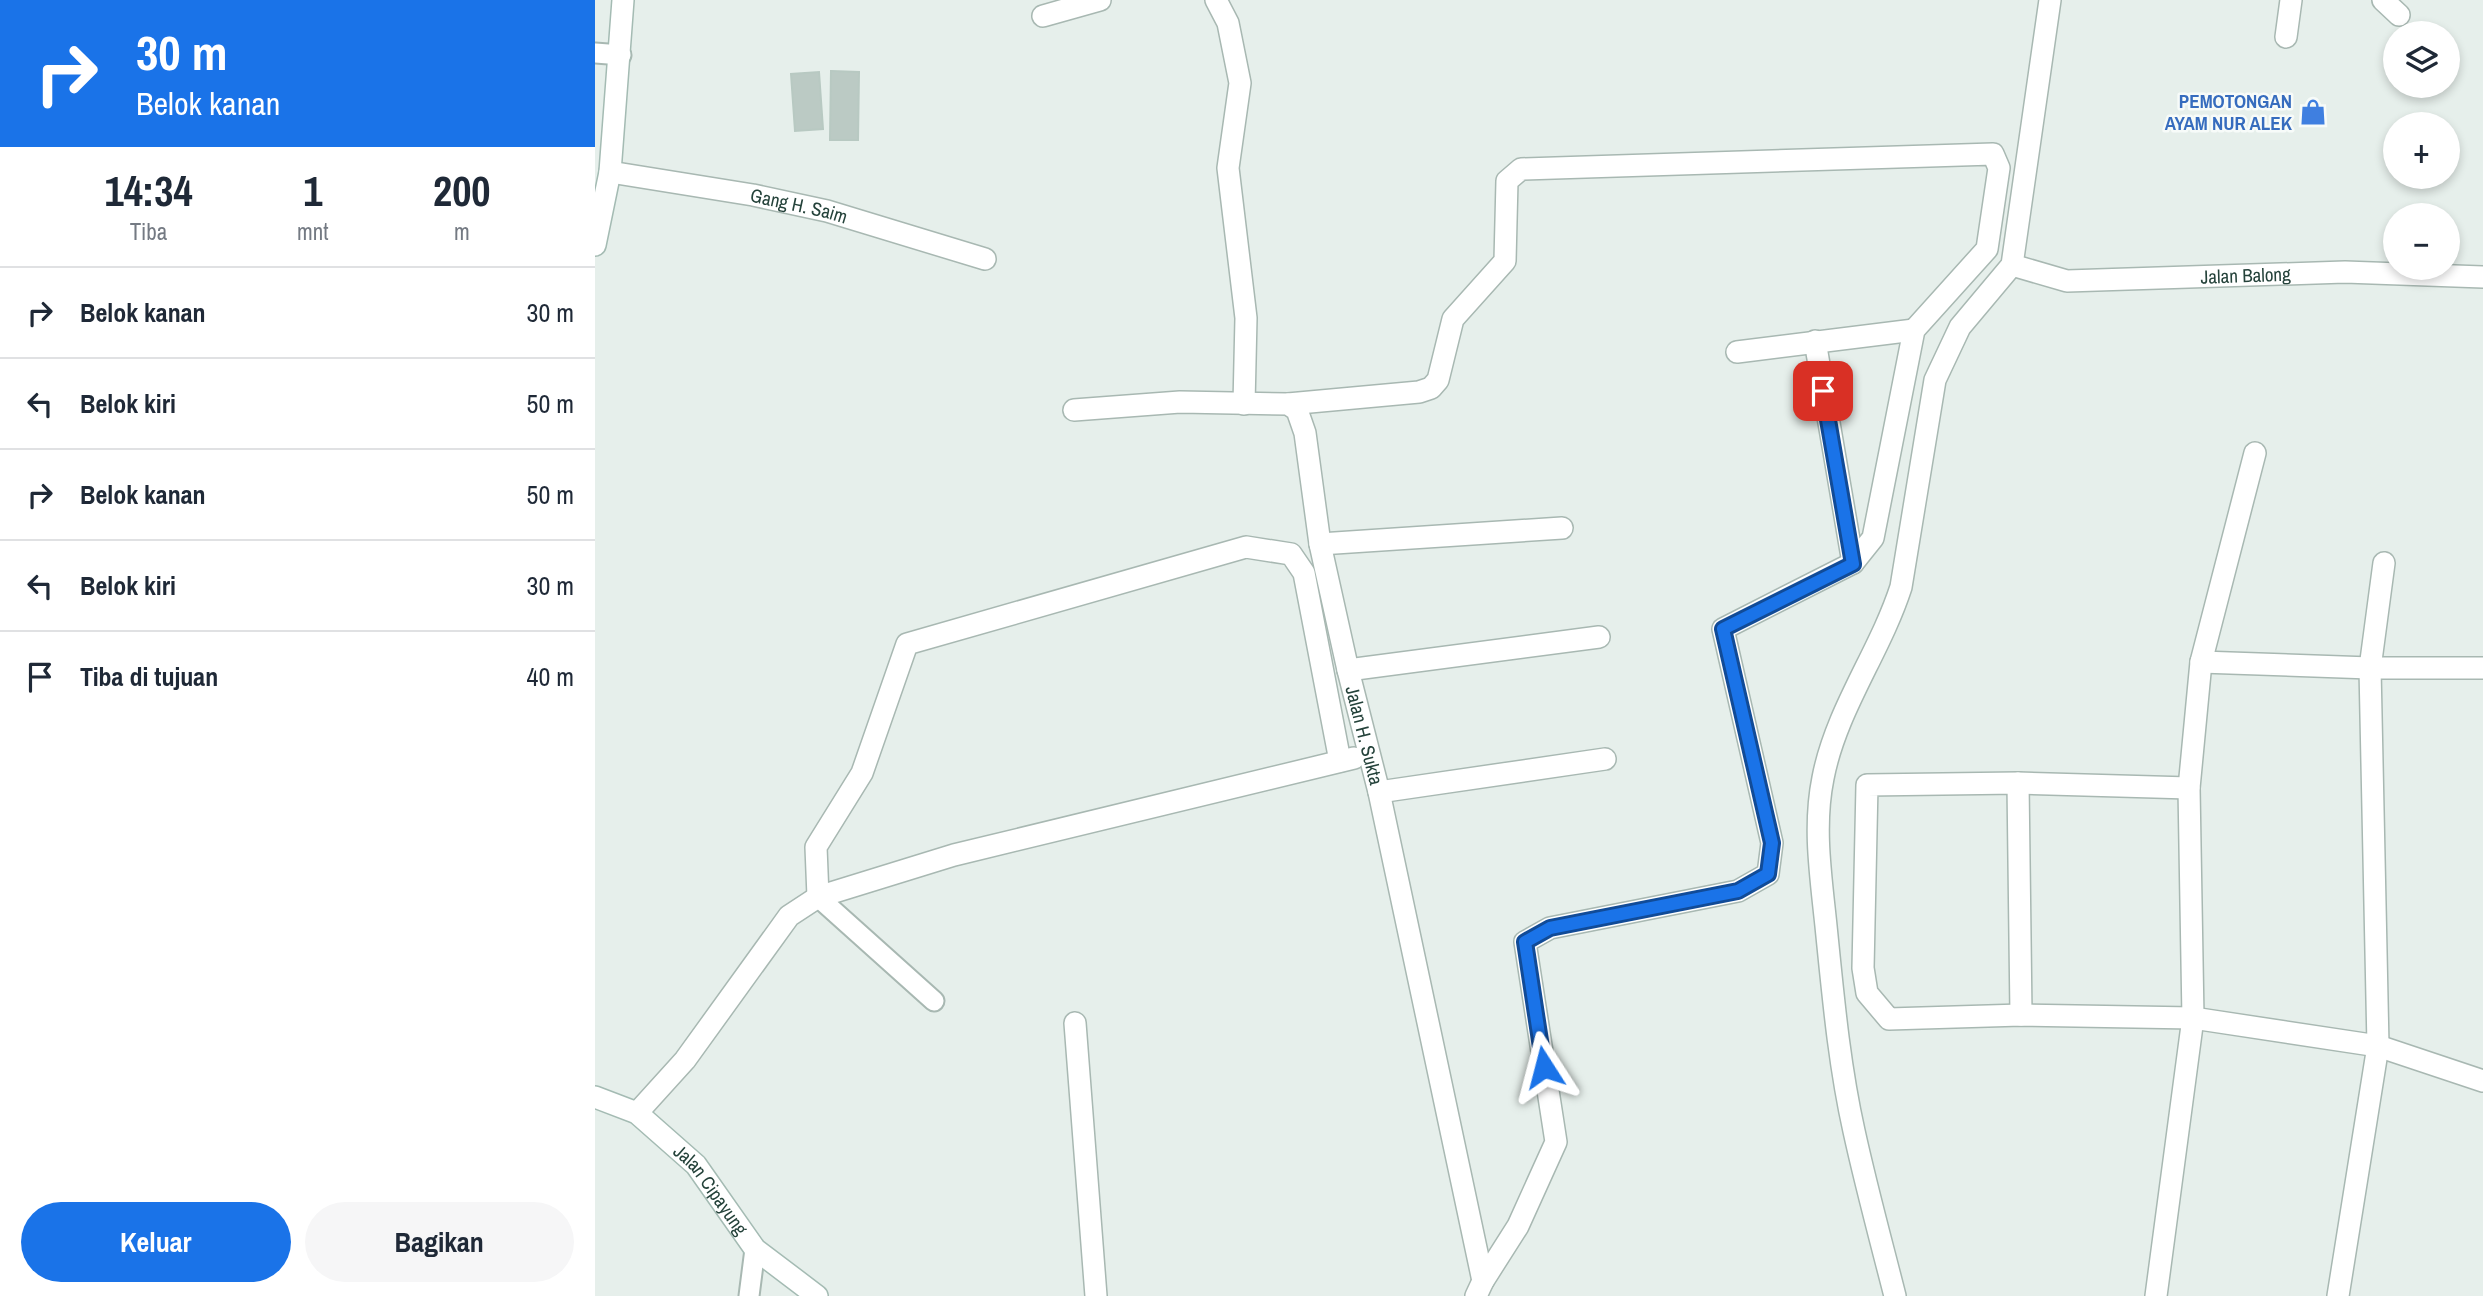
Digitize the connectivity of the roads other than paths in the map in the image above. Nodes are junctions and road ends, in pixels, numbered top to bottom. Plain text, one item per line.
1 (623, 0) edge
2 (1100, 0) edge
3 (1216, 0) edge
4 (2050, 0) edge
5 (2291, 0) edge
6 (2383, 0) edge
7 (2399, 15) dead end
8 (1043, 16) dead end
9 (2287, 37) dead end
10 (595, 53) edge
11 (621, 55) junction
12 (610, 172) junction
13 (600, 205) edge
14 (595, 244) edge
15 (985, 259) dead end
16 (2012, 265) junction
17 (2483, 276) edge
18 (1914, 330) junction
19 (1815, 341) junction
20 (1737, 352) dead end
21 (1244, 404) junction
22 (1288, 404) junction
23 (1074, 410) dead end
24 (2255, 453) dead end
25 (1562, 528) dead end
26 (1320, 544) junction
27 (2384, 563) dead end
28 (1853, 564) junction
29 (1599, 637) dead end
30 (2201, 662) junction
31 (2370, 668) junction
32 (2483, 668) edge
33 (1347, 670) junction
34 (1369, 755) junction
35 (1605, 759) dead end
36 (1340, 761) junction
37 (2018, 783) junction
38 (2189, 788) junction
39 (1379, 792) junction
40 (818, 897) junction
41 (934, 1001) dead end
42 (2021, 1015) junction
43 (2193, 1018) junction
44 (1075, 1023) dead end
45 (2378, 1046) junction
46 (2483, 1081) edge
47 (595, 1097) edge
48 (637, 1113) junction
49 (755, 1249) junction
50 (1479, 1289) edge
51 (749, 1296) edge
52 (817, 1296) edge
53 (1096, 1296) edge
54 (1895, 1296) edge
55 (2156, 1296) edge
56 (2338, 1296) edge

1 - 11 street
2 - 8 street
3 - 21 street
4 - 16 street
5 - 9 street
6 - 7 street
10 - 11 lane
11 - 12 street
12 - 13 street
12 - 15 street, Gang H. Saim
13 - 14 street
16 - 17 street, Jalan Balong
16 - 54 street
18 - 19 street
18 - 22 street
18 - 28 street
19 - 20 street
19 - 28 street
21 - 22 street
21 - 23 street
22 - 26 street, Jalan H. Sukta
24 - 30 street
25 - 26 street
26 - 33 street, Jalan H. Sukta
27 - 31 street
28 - 50 street
29 - 33 street
30 - 31 street
30 - 38 street
31 - 32 street
31 - 45 street
33 - 34 street, Jalan H. Sukta
34 - 36 street
34 - 39 street, Jalan H. Sukta
35 - 39 street
36 - 40 street
36 - 40 street
37 - 38 street
37 - 42 street
37 - 42 street
38 - 43 street
39 - 50 street, Jalan H. Sukta
40 - 41 lane
40 - 48 street
42 - 43 street
43 - 45 street
43 - 55 street
44 - 53 street
45 - 46 street
45 - 56 street
47 - 48 street, Jalan Cipayung
48 - 49 street, Jalan Cipayung
49 - 51 lane
49 - 52 street, Jalan Cipayung

